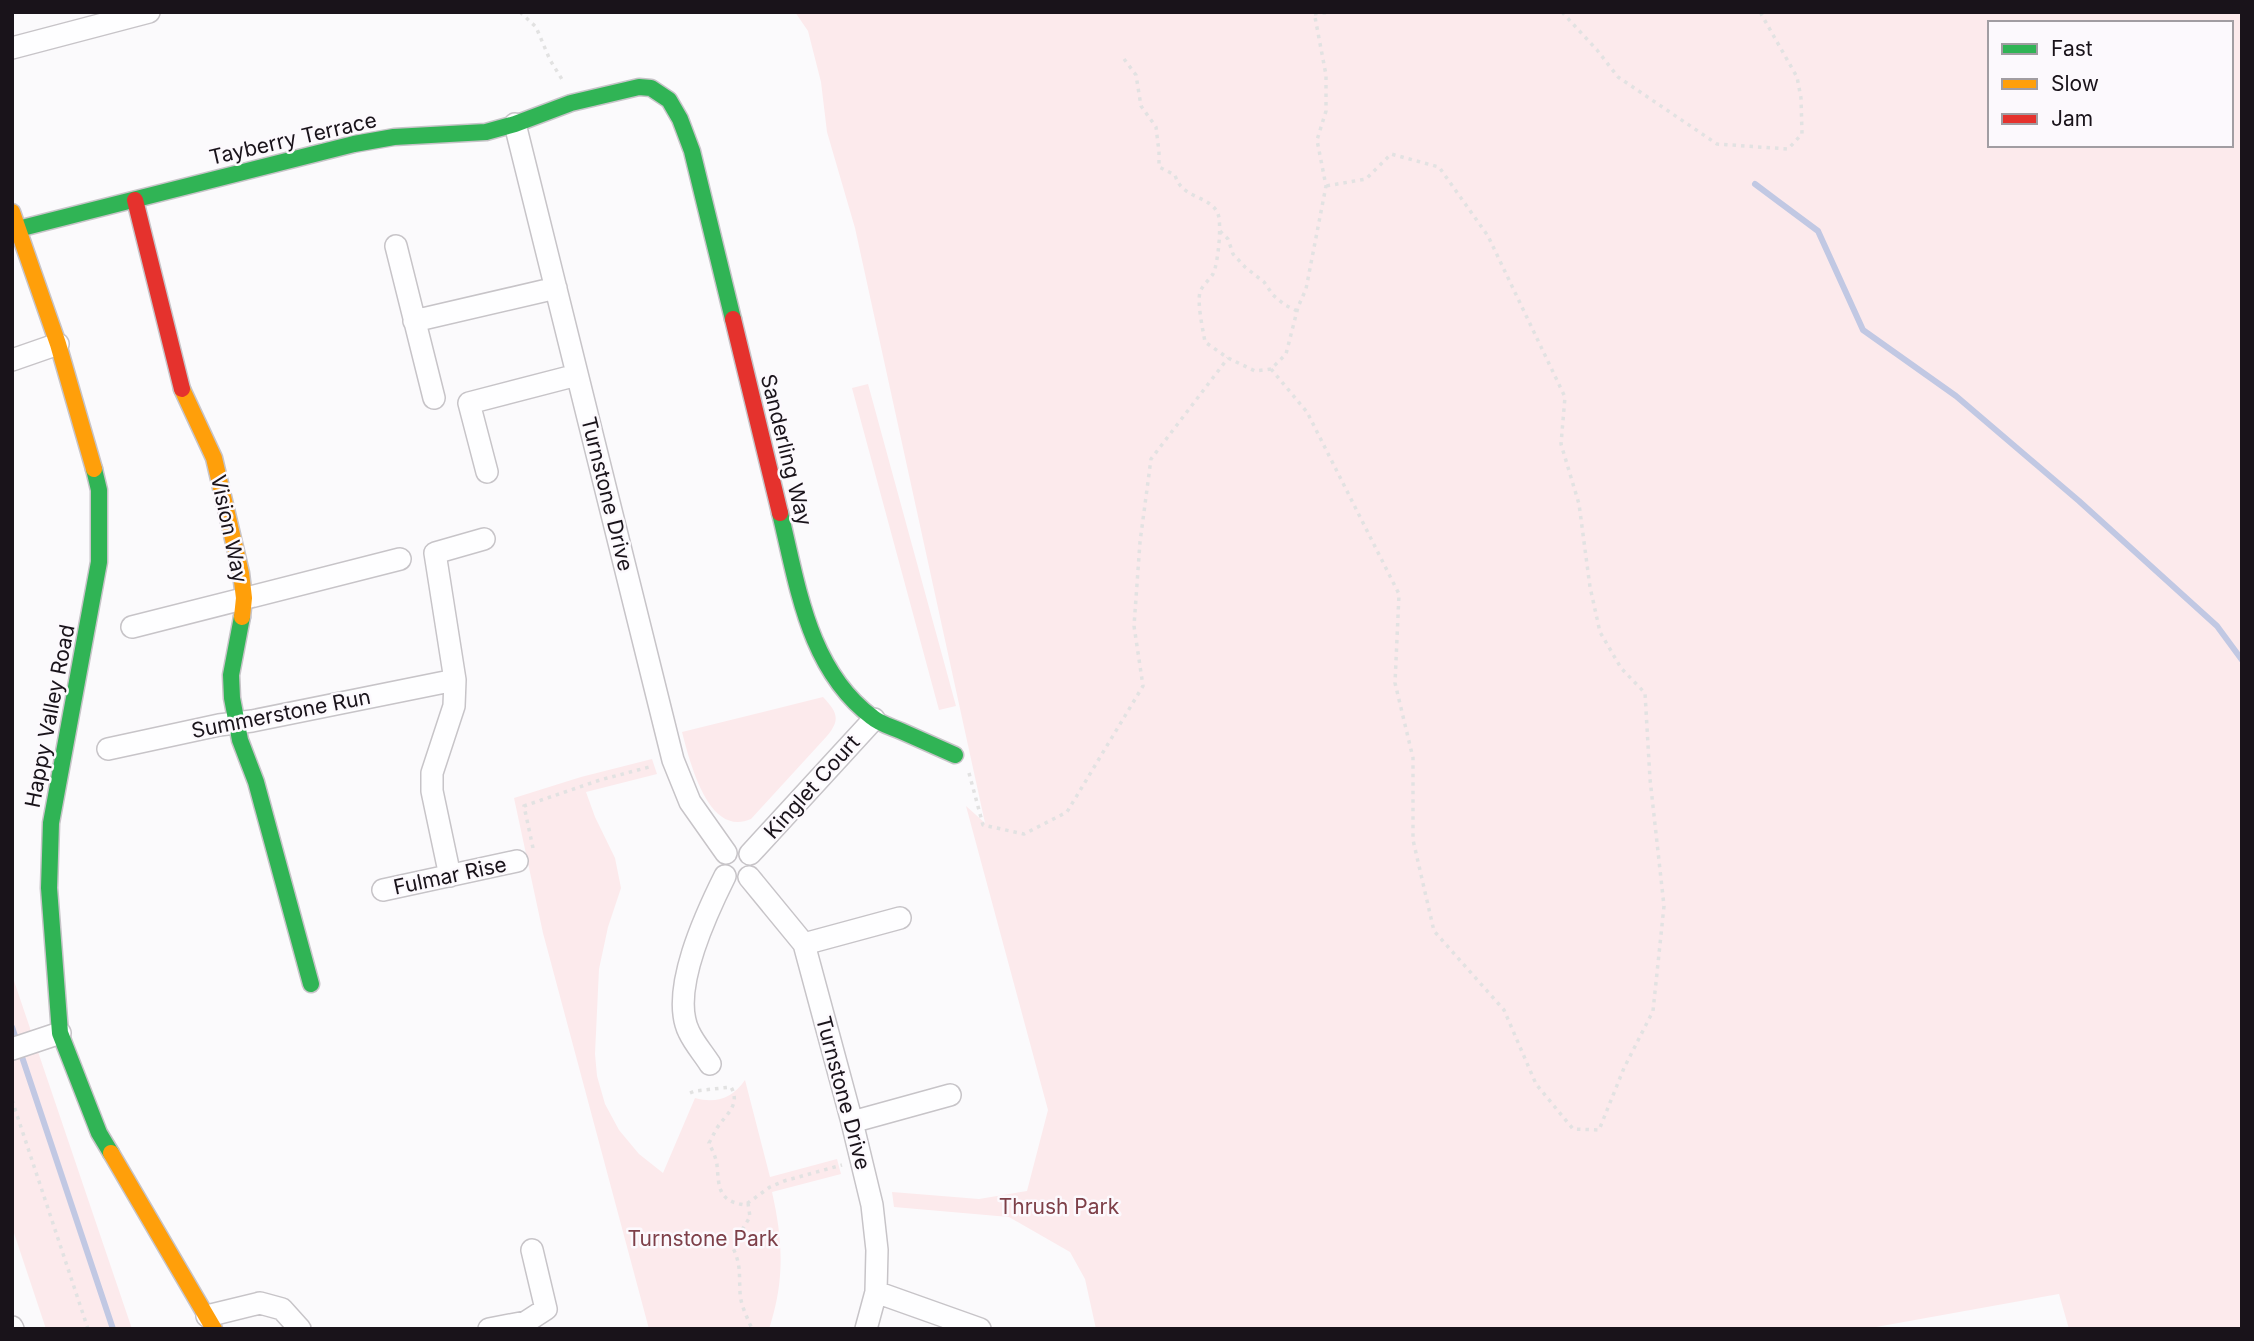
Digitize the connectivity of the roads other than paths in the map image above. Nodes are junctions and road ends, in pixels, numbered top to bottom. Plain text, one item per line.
1 (149, 12) edge
2 (12, 48) edge
3 (660, 91) joint
4 (516, 124) junction
5 (135, 200) junction
6 (12, 211) edge
7 (18, 229) junction
8 (396, 246) dead end
9 (556, 288) junction
10 (414, 321) junction
11 (58, 344) junction
12 (12, 360) edge
13 (577, 375) junction
14 (434, 398) dead end
15 (487, 472) dead end
16 (484, 539) dead end
17 (400, 559) dead end
18 (244, 598) junction
19 (132, 627) dead end
20 (455, 680) junction
21 (874, 719) junction
22 (235, 722) junction
23 (108, 749) dead end
24 (961, 761) road end
25 (726, 853) junction
26 (750, 854) junction
27 (517, 862) dead end
28 (450, 876) junction
29 (725, 876) junction
30 (749, 877) junction
31 (383, 890) dead end
32 (900, 918) dead end
33 (804, 944) junction
34 (311, 984) dead end
35 (60, 1033) junction
36 (12, 1049) edge
37 (710, 1064) dead end
38 (950, 1095) dead end
39 (852, 1122) junction
40 (532, 1250) dead end
41 (876, 1292) junction
42 (211, 1322) edge
43 (300, 1329) edge
44 (489, 1329) edge
45 (866, 1329) edge
46 (980, 1329) edge

1 - 2 street
3 - 4 street, Tayberry Terrace
3 - 21 street, Sanderling Way
4 - 5 street, Tayberry Terrace
4 - 9 street, Turnstone Drive
5 - 7 street, Tayberry Terrace
5 - 18 street, Vision Way
6 - 7 street, Happy Valley Road
7 - 11 street, Happy Valley Road
8 - 10 street
9 - 10 street
9 - 13 street, Turnstone Drive
10 - 14 street
11 - 12 street
11 - 35 street, Happy Valley Road
13 - 15 street
13 - 25 street, Turnstone Drive
16 - 20 street
17 - 18 street
18 - 19 street
18 - 22 street, Vision Way
20 - 22 street, Summerstone Run
20 - 28 street
21 - 24 street, Sanderling Way
21 - 26 street, Kinglet Court
22 - 23 street, Summerstone Run
22 - 34 street, Vision Way
25 - 26 street
25 - 29 street
26 - 30 street
27 - 28 street, Fulmar Rise
28 - 31 street, Fulmar Rise
29 - 30 street
29 - 37 street
30 - 33 street, Turnstone Drive
32 - 33 street
33 - 39 street, Turnstone Drive
35 - 36 street
35 - 42 street, Happy Valley Road
38 - 39 street
39 - 41 street, Turnstone Drive
40 - 44 street
41 - 45 street, Turnstone Drive
41 - 46 street
42 - 43 street

